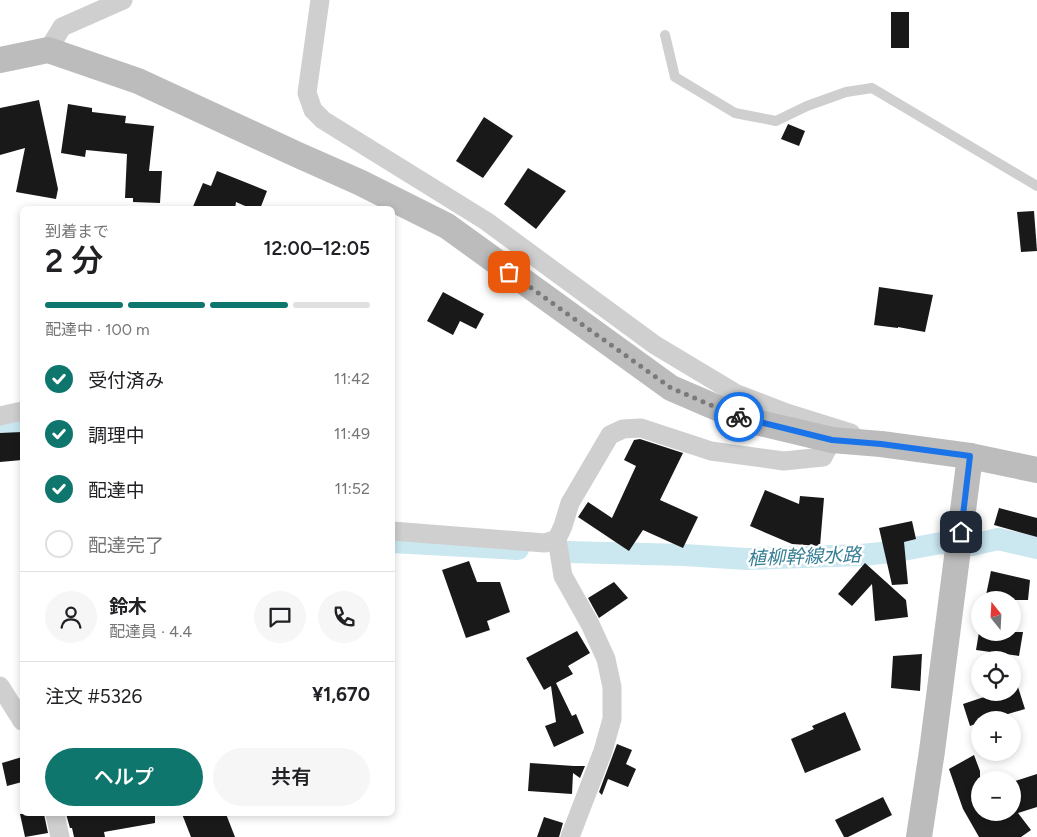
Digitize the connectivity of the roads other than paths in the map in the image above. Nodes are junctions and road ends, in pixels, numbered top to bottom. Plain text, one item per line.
1 (123, 0) edge
2 (320, 0) edge
3 (665, 35) dead end
4 (48, 50) junction
5 (0, 60) edge
6 (1037, 186) edge
7 (20, 411) edge
8 (0, 416) edge
9 (832, 440) junction
10 (891, 445) junction
11 (970, 456) junction
12 (1037, 470) edge
13 (395, 531) edge
14 (557, 539) junction
15 (0, 686) edge
16 (20, 718) edge
17 (55, 816) edge
18 (60, 837) edge
19 (570, 837) edge
20 (919, 837) edge

1 - 4 street
2 - 10 street
3 - 6 lane
4 - 5 street
4 - 9 street
7 - 8 street
9 - 10 street
9 - 14 street
10 - 11 street
11 - 12 street
11 - 20 street
13 - 14 street
14 - 19 street
15 - 16 street
17 - 18 street

